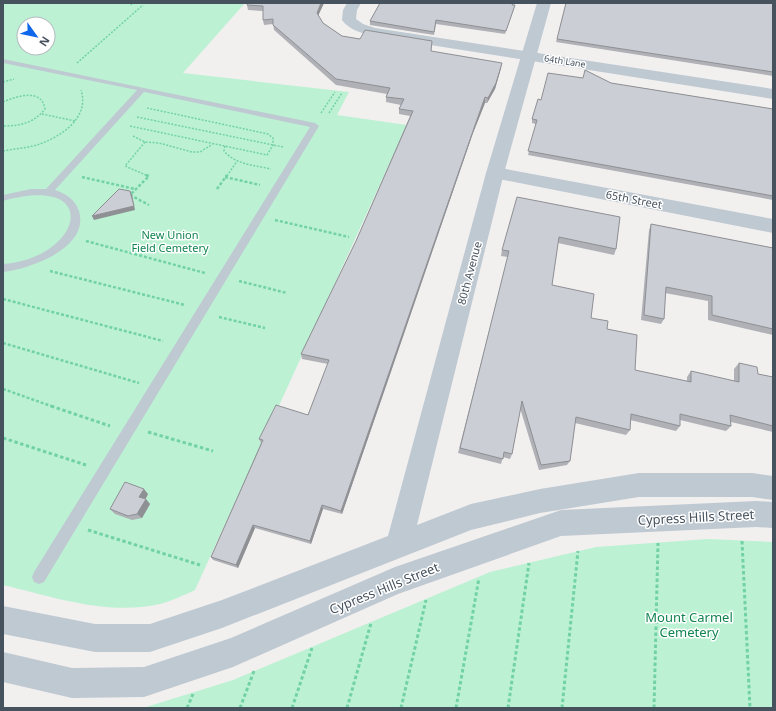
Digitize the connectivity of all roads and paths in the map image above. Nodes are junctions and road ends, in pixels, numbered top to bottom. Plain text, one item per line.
1 (354, 3) edge
2 (544, 3) edge
3 (143, 5) dead end
4 (529, 56) junction
5 (3, 61) edge
6 (66, 73) junction
7 (17, 78) dead end
8 (3, 82) edge
9 (79, 87) dead end
10 (142, 89) junction
11 (334, 92) dead end
12 (342, 93) dead end
13 (773, 94) edge
14 (3, 102) edge
15 (328, 102) junction
16 (129, 104) junction
17 (335, 104) junction
18 (329, 113) dead end
19 (42, 114) junction
20 (120, 114) junction
21 (75, 121) junction
22 (112, 123) junction
23 (313, 125) junction
24 (3, 126) edge
25 (133, 136) dead end
26 (145, 142) junction
27 (213, 144) junction
28 (273, 145) junction
29 (225, 146) junction
30 (3, 151) edge
31 (299, 151) junction
32 (237, 161) junction
33 (286, 172) junction
34 (66, 173) junction
35 (495, 173) junction
36 (225, 177) junction
37 (136, 189) junction
38 (217, 189) dead end
39 (276, 189) junction
40 (48, 192) junction
41 (3, 198) edge
42 (149, 205) dead end
43 (259, 217) junction
44 (773, 226) edge
45 (68, 237) junction
46 (349, 238) dead end
47 (26, 264) junction
48 (3, 268) edge
49 (222, 277) junction
50 (287, 293) dead end
51 (3, 299) edge
52 (201, 311) junction
53 (266, 328) dead end
54 (3, 343) edge
55 (180, 346) junction
56 (154, 388) junction
57 (3, 389) edge
58 (129, 429) junction
59 (3, 438) edge
60 (213, 452) dead end
61 (104, 471) junction
62 (773, 488) edge
63 (773, 515) edge
64 (70, 525) junction
65 (742, 541) dead end
66 (658, 543) dead end
67 (399, 544) junction
68 (578, 551) dead end
69 (530, 563) dead end
70 (200, 565) dead end
71 (39, 577) dead end
72 (479, 577) dead end
73 (426, 600) dead end
74 (3, 620) edge
75 (371, 623) dead end
76 (312, 648) dead end
77 (3, 667) edge
78 (254, 671) dead end
79 (194, 691) dead end
80 (187, 708) edge
81 (240, 708) edge
82 (292, 708) edge
83 (348, 708) edge
84 (401, 708) edge
85 (456, 708) edge
86 (508, 708) edge
87 (562, 708) edge
88 (654, 708) edge
89 (750, 708) edge

1 - 4 street, 64th Lane
2 - 4 street, 80th Avenue
3 - 6 path
4 - 13 street, 64th Lane
4 - 35 street, 80th Avenue
5 - 6 lane
6 - 10 lane
7 - 8 path
9 - 21 path
10 - 16 lane
10 - 23 lane
11 - 15 path
12 - 17 path
14 - 19 path
15 - 17 path
15 - 23 path
16 - 20 lane
16 - 28 path
17 - 18 path
19 - 21 path
19 - 24 path
20 - 22 lane
20 - 28 path
21 - 30 path
22 - 27 path
22 - 34 lane
23 - 31 lane
25 - 26 path
26 - 27 path
26 - 37 path
27 - 29 path
28 - 29 path
28 - 31 path
29 - 32 path
31 - 33 lane
32 - 33 path
32 - 36 path
33 - 39 lane
34 - 37 path
34 - 40 lane
35 - 44 street, 65th Street
35 - 67 street, 80th Avenue
36 - 38 path
36 - 39 path
37 - 42 path
39 - 43 lane
40 - 41 lane
40 - 45 lane
43 - 46 path
43 - 49 lane
45 - 47 lane
45 - 49 path
47 - 48 lane
47 - 52 path
49 - 50 path
49 - 52 lane
51 - 55 path
52 - 53 path
52 - 55 lane
54 - 56 path
55 - 56 lane
56 - 58 lane
57 - 58 path
58 - 60 path
58 - 61 lane
59 - 61 path
61 - 64 lane
62 - 67 street
63 - 77 street, Cypress Hills Street
64 - 70 path
64 - 71 lane
65 - 89 path
66 - 88 path
67 - 74 street
68 - 87 path
69 - 86 path
72 - 85 path
73 - 84 path
75 - 83 path
76 - 82 path
78 - 81 path
79 - 80 path

